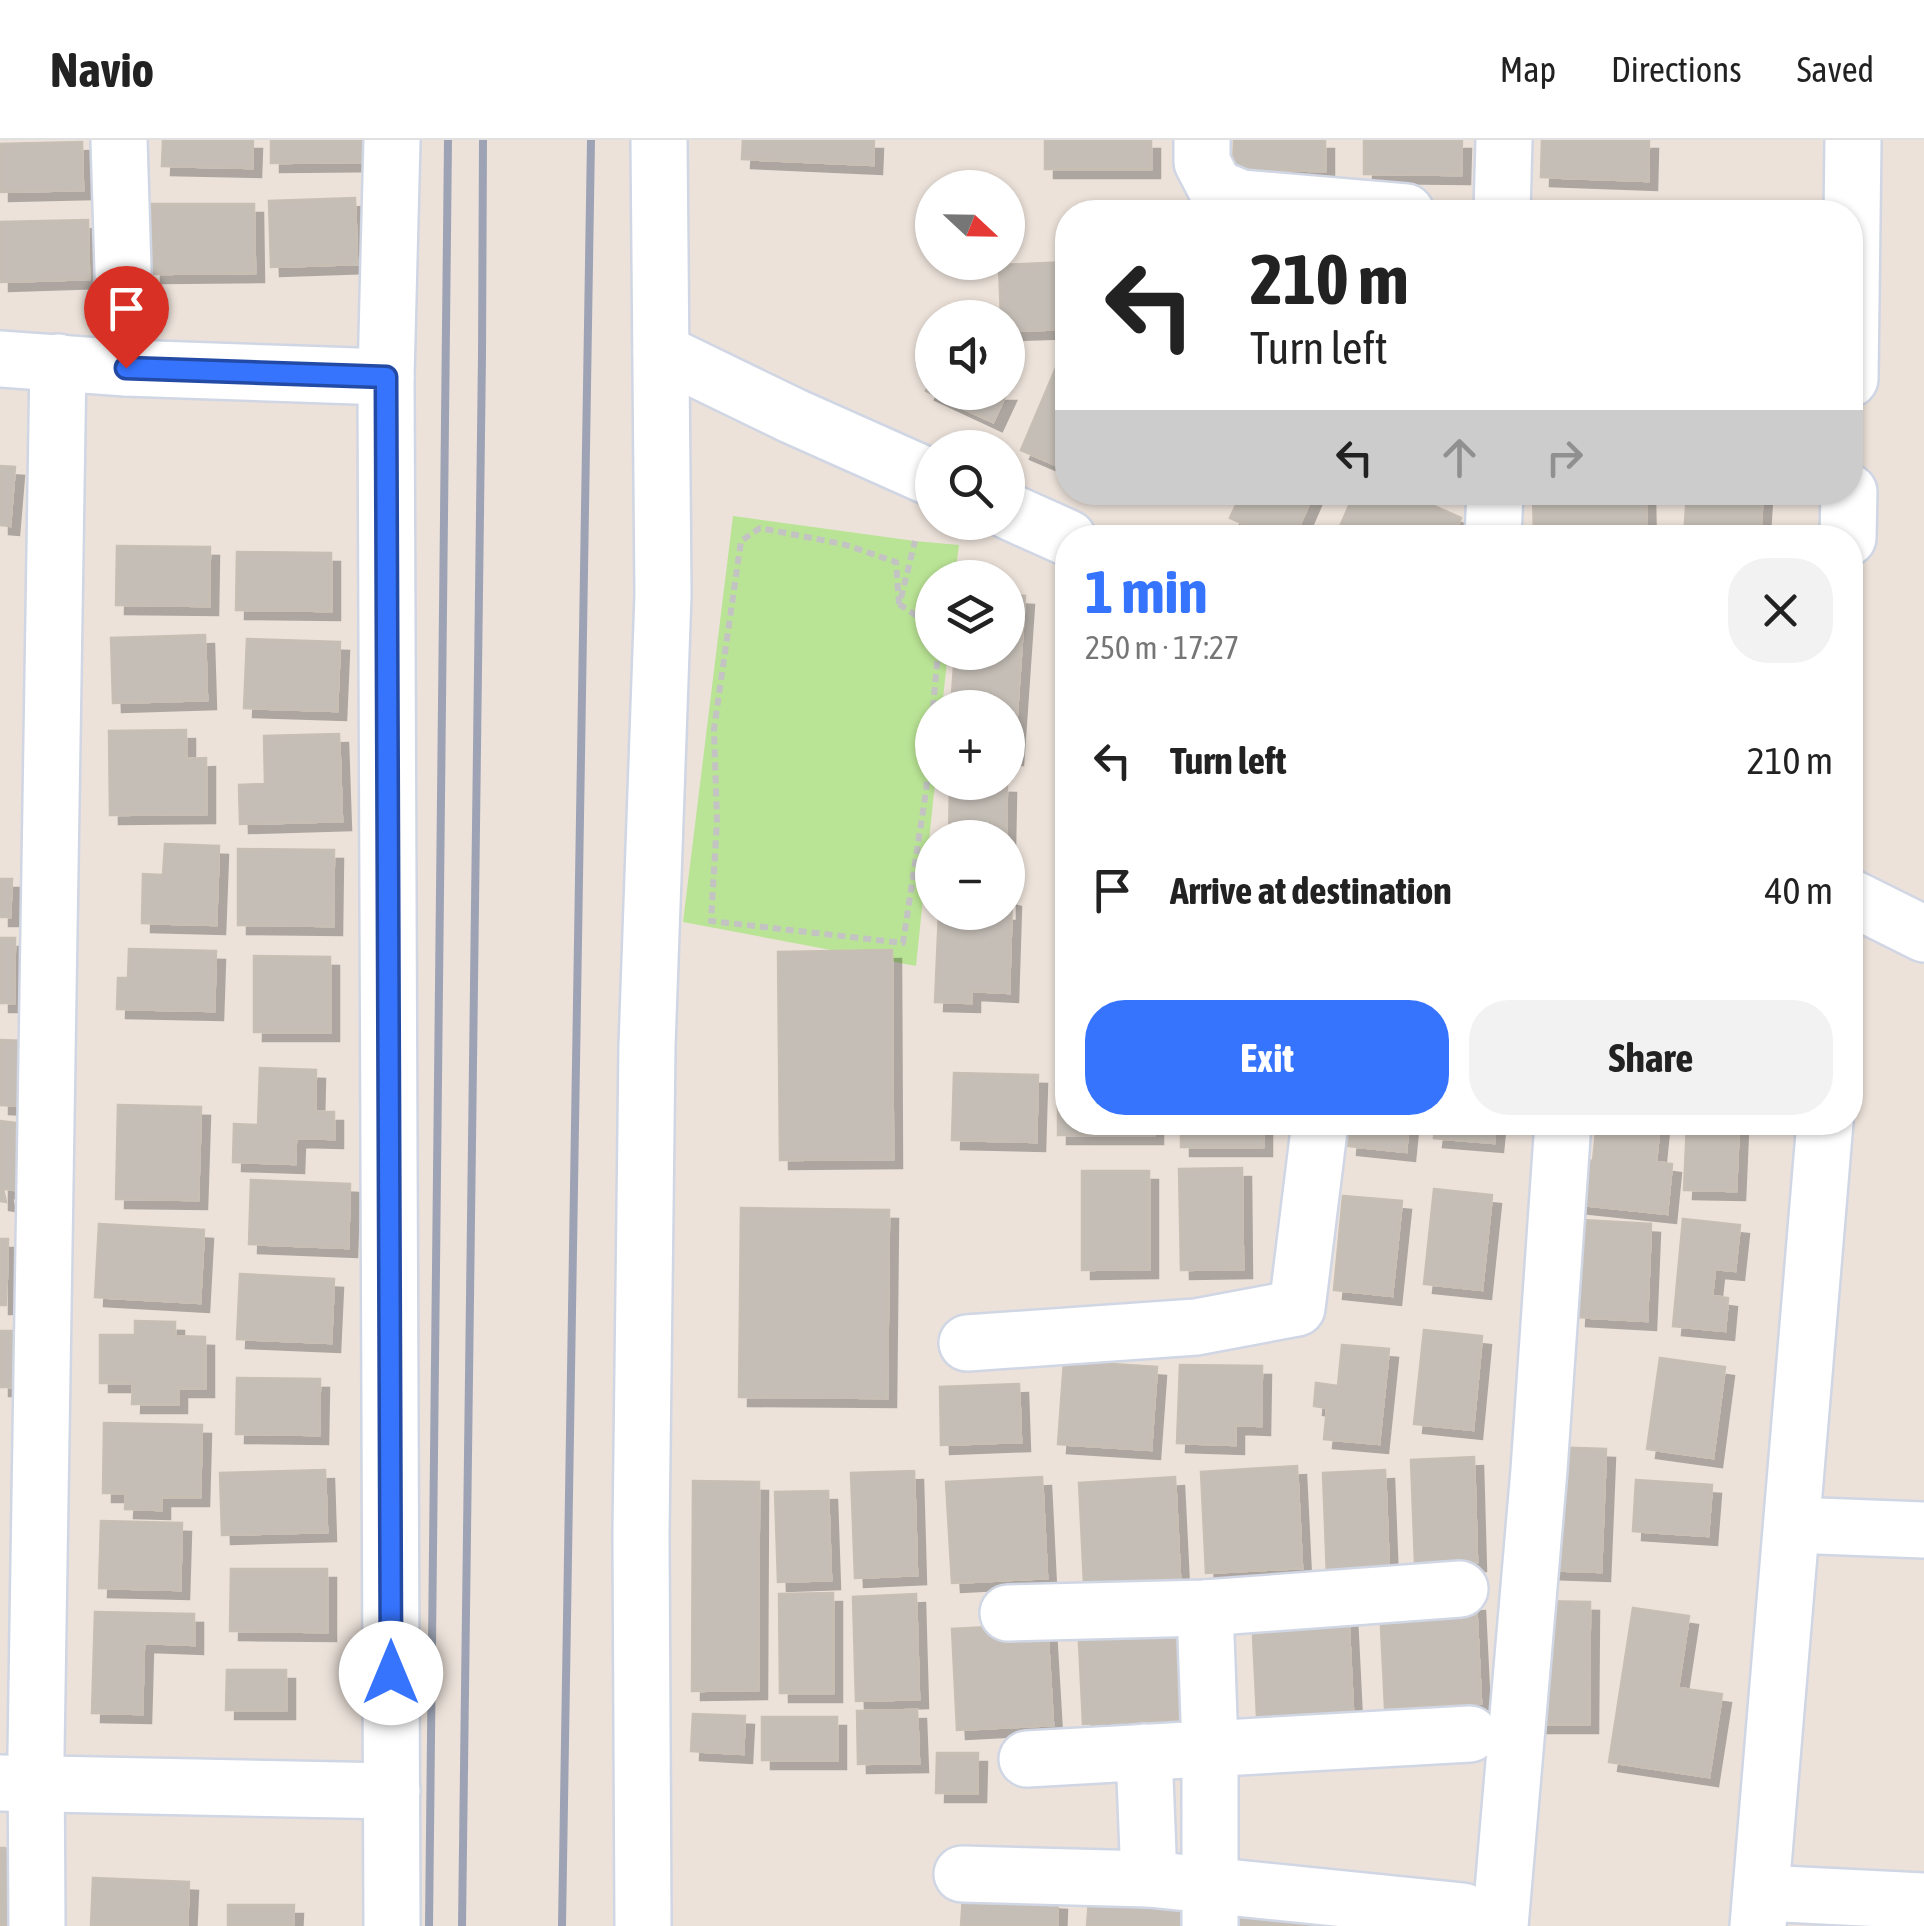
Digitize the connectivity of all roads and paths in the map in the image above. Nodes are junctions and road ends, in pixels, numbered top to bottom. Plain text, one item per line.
1 (120, 140) edge
2 (392, 140) edge
3 (659, 140) edge
4 (1202, 140) edge
5 (1504, 140) edge
6 (1853, 140) edge
7 (1265, 200) edge
8 (1502, 200) edge
9 (1852, 200) edge
10 (661, 352) junction
11 (0, 359) edge
12 (58, 362) junction
13 (126, 368) junction
14 (386, 377) junction
15 (915, 470) edge
16 (1025, 519) edge
17 (1055, 532) edge
18 (915, 541) dead end
19 (900, 604) junction
20 (915, 614) edge
21 (925, 800) edge
22 (1863, 903) edge
23 (1924, 934) edge
24 (1318, 1135) edge
25 (1562, 1135) edge
26 (1824, 1135) edge
27 (968, 1343) dead end
28 (1792, 1525) junction
29 (1924, 1530) edge
30 (1460, 1589) dead end
31 (1205, 1608) junction
32 (1008, 1613) dead end
33 (1470, 1734) dead end
34 (1210, 1747) junction
35 (1144, 1752) junction
36 (1028, 1759) dead end
37 (18, 1783) edge
38 (392, 1790) junction
39 (962, 1874) dead end
40 (1149, 1879) junction
41 (1924, 1902) edge
42 (1210, 1906) edge
43 (1760, 1909) edge
44 (1482, 1918) edge
45 (37, 1926) edge
46 (392, 1926) edge
47 (643, 1926) edge

1 - 13 street
2 - 14 street
3 - 10 street
4 - 7 street
5 - 8 street
6 - 9 street
10 - 15 street
10 - 47 street
11 - 12 street
12 - 13 street
12 - 37 street
13 - 14 street
14 - 38 street
16 - 17 street
18 - 19 path
19 - 20 path
19 - 21 path
22 - 23 street
24 - 27 street
25 - 44 street
26 - 28 street
28 - 29 street
28 - 43 street
30 - 31 street
31 - 32 street
31 - 34 street
33 - 34 street
34 - 35 street
34 - 42 street
35 - 36 street
35 - 40 street
37 - 38 street
37 - 45 street
38 - 46 street
39 - 40 street
40 - 42 street
41 - 43 street
42 - 44 street

